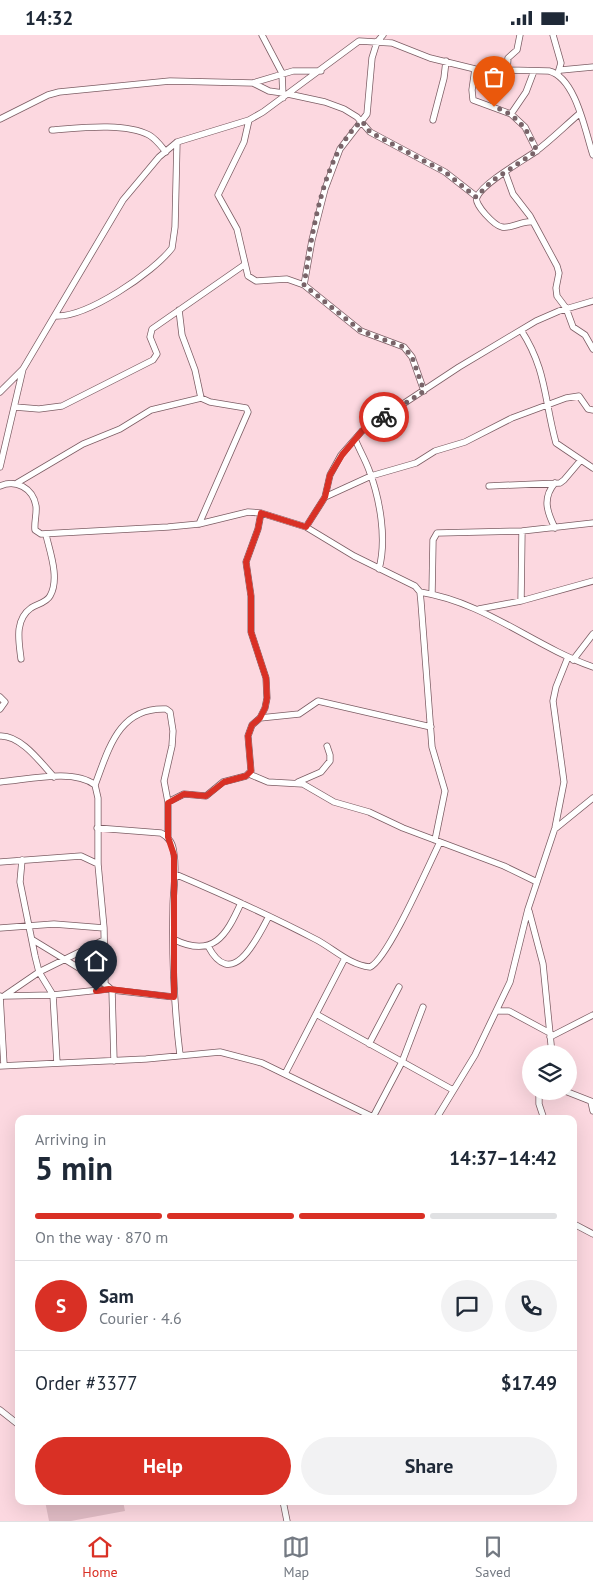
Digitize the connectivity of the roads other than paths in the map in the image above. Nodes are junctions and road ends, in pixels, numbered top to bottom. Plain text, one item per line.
1 (262, 35) edge
2 (363, 35) edge
3 (382, 35) edge
4 (520, 35) edge
5 (553, 35) edge
6 (360, 41) junction
7 (377, 42) junction
8 (446, 61) junction
9 (593, 67) edge
10 (475, 69) junction
11 (322, 71) junction
12 (507, 71) junction
13 (534, 71) junction
14 (559, 72) junction
15 (282, 73) junction
16 (253, 83) junction
17 (285, 95) junction
18 (511, 114) junction
19 (580, 114) junction
20 (0, 119) edge
21 (249, 120) junction
22 (433, 120) dead end
23 (362, 121) junction
24 (52, 130) dead end
25 (178, 142) junction
26 (537, 151) junction
27 (166, 152) junction
28 (593, 155) edge
29 (505, 172) junction
30 (476, 197) junction
31 (532, 222) junction
32 (244, 265) junction
33 (304, 285) junction
34 (593, 302) edge
35 (566, 309) junction
36 (179, 310) junction
37 (55, 317) junction
38 (521, 330) junction
39 (593, 349) edge
40 (23, 369) junction
41 (424, 391) junction
42 (0, 392) edge
43 (201, 399) junction
44 (548, 405) junction
45 (15, 407) junction
46 (593, 409) edge
47 (355, 439) junction
48 (346, 449) junction
49 (360, 452) junction
50 (581, 460) junction
51 (0, 467) edge
52 (593, 468) edge
53 (371, 475) junction
54 (16, 483) junction
55 (555, 483) junction
56 (0, 486) edge
57 (489, 486) dead end
58 (325, 497) junction
59 (261, 513) junction
60 (593, 523) edge
61 (199, 524) junction
62 (306, 527) junction
63 (555, 528) junction
64 (522, 531) junction
65 (46, 535) junction
66 (379, 569) junction
67 (593, 581) edge
68 (420, 592) junction
69 (432, 594) junction
70 (521, 601) junction
71 (479, 609) junction
72 (593, 634) edge
73 (570, 658) junction
74 (21, 659) dead end
75 (593, 667) edge
76 (0, 697) edge
77 (0, 709) edge
78 (260, 718) junction
79 (431, 727) junction
80 (0, 735) edge
81 (327, 746) dead end
82 (249, 774) junction
83 (54, 777) junction
84 (0, 782) edge
85 (298, 782) junction
86 (95, 785) junction
87 (593, 798) edge
88 (168, 803) junction
89 (96, 828) junction
90 (555, 828) junction
91 (168, 837) junction
92 (438, 841) junction
93 (22, 860) junction
94 (0, 862) edge
95 (98, 863) junction
96 (175, 874) junction
97 (536, 882) junction
98 (241, 903) junction
99 (528, 909) junction
100 (269, 916) junction
101 (30, 926) junction
102 (0, 928) edge
103 (104, 928) junction
104 (173, 939) junction
105 (33, 940) junction
106 (104, 940) junction
107 (208, 946) junction
108 (345, 958) junction
109 (68, 959) junction
110 (39, 972) junction
111 (399, 987) dead end
112 (109, 988) junction
113 (53, 995) junction
114 (1, 996) edge
115 (174, 997) junction
116 (503, 997) junction
117 (423, 1007) dead end
118 (497, 1011) junction
119 (510, 1011) junction
120 (316, 1014) junction
121 (593, 1015) edge
122 (549, 1035) junction
123 (369, 1044) junction
124 (551, 1045) edge
125 (180, 1055) junction
126 (114, 1061) junction
127 (402, 1062) junction
128 (57, 1063) junction
129 (2, 1066) edge
130 (284, 1075) junction
131 (453, 1089) junction
132 (577, 1096) edge
133 (539, 1100) edge
134 (592, 1102) edge
135 (593, 1111) edge
136 (369, 1115) edge
137 (376, 1115) edge
138 (438, 1115) edge
139 (543, 1115) edge
140 (577, 1226) edge
141 (593, 1234) edge
142 (0, 1410) edge
143 (15, 1422) edge
144 (284, 1505) edge
145 (287, 1521) edge

1 - 15 street
2 - 6 street
3 - 7 street
4 - 12 street
5 - 14 street
6 - 7 street
6 - 11 street
7 - 8 street
7 - 23 street
8 - 10 street
8 - 22 street
9 - 14 street
10 - 12 street
10 - 18 street
11 - 15 street
11 - 17 street
12 - 13 street
13 - 14 street
13 - 18 street
14 - 19 street
15 - 16 street
15 - 17 street
16 - 17 street
16 - 20 street
17 - 21 street
17 - 23 street
18 - 26 street
19 - 26 street
19 - 28 street
21 - 25 street
21 - 32 street
23 - 30 street
23 - 33 street
24 - 27 street
25 - 27 street
25 - 37 street
26 - 29 street
27 - 37 street
29 - 30 street
29 - 31 street
30 - 31 street
31 - 35 street
32 - 33 street
32 - 36 street
33 - 41 street
34 - 35 street
35 - 38 street
35 - 39 street
36 - 43 street
36 - 45 street
37 - 40 street
38 - 41 street
38 - 44 street
40 - 42 street
40 - 45 street
41 - 47 street
43 - 54 street
43 - 61 street
44 - 46 street
44 - 50 street
44 - 53 street
45 - 51 street
47 - 48 street
47 - 49 street
48 - 49 street
48 - 58 street
49 - 53 street
50 - 52 street
50 - 55 street
53 - 58 street
53 - 66 street
54 - 56 street
54 - 65 street
55 - 57 street
55 - 63 street
58 - 62 street
59 - 61 street
59 - 62 street
59 - 78 street
60 - 63 street
61 - 65 street
62 - 66 street
63 - 64 street
64 - 69 street
64 - 70 street
65 - 74 street
66 - 68 street
67 - 70 street
68 - 69 street
68 - 79 street
69 - 71 street
70 - 71 street
71 - 73 street
72 - 73 street
73 - 75 street
73 - 90 street
76 - 77 street
78 - 79 street
78 - 82 street
79 - 92 street
80 - 83 street
81 - 85 street
82 - 85 street
82 - 88 street
83 - 84 street
83 - 86 street
85 - 92 street
86 - 88 street
86 - 89 street
87 - 90 street
88 - 91 street
89 - 91 street
89 - 95 street
90 - 97 street
91 - 96 street
92 - 97 street
92 - 108 street
93 - 94 street
93 - 95 street
93 - 101 street
95 - 103 street
96 - 98 street
96 - 104 street
97 - 99 street
98 - 100 street
98 - 107 street
99 - 116 street
99 - 122 street
100 - 107 street
100 - 108 street
101 - 102 street
101 - 103 street
101 - 105 street
103 - 106 street
104 - 107 street
104 - 115 street
105 - 109 street
105 - 110 street
106 - 109 street
106 - 112 street
108 - 120 street
109 - 110 street
109 - 112 street
110 - 113 street
110 - 114 street
111 - 123 street
112 - 113 street
112 - 115 street
112 - 126 street
113 - 114 street
113 - 128 street
114 - 129 street
115 - 125 street
116 - 118 street
116 - 119 street
117 - 127 street
118 - 119 street
118 - 131 street
119 - 122 street
120 - 123 street
120 - 130 street
121 - 122 street
122 - 124 street
123 - 127 street
125 - 126 street
125 - 130 street
126 - 128 street
127 - 131 street
127 - 137 street
128 - 129 street
130 - 136 street
131 - 138 street
132 - 134 street
133 - 139 street
134 - 135 street
140 - 141 street
142 - 143 street
144 - 145 street

